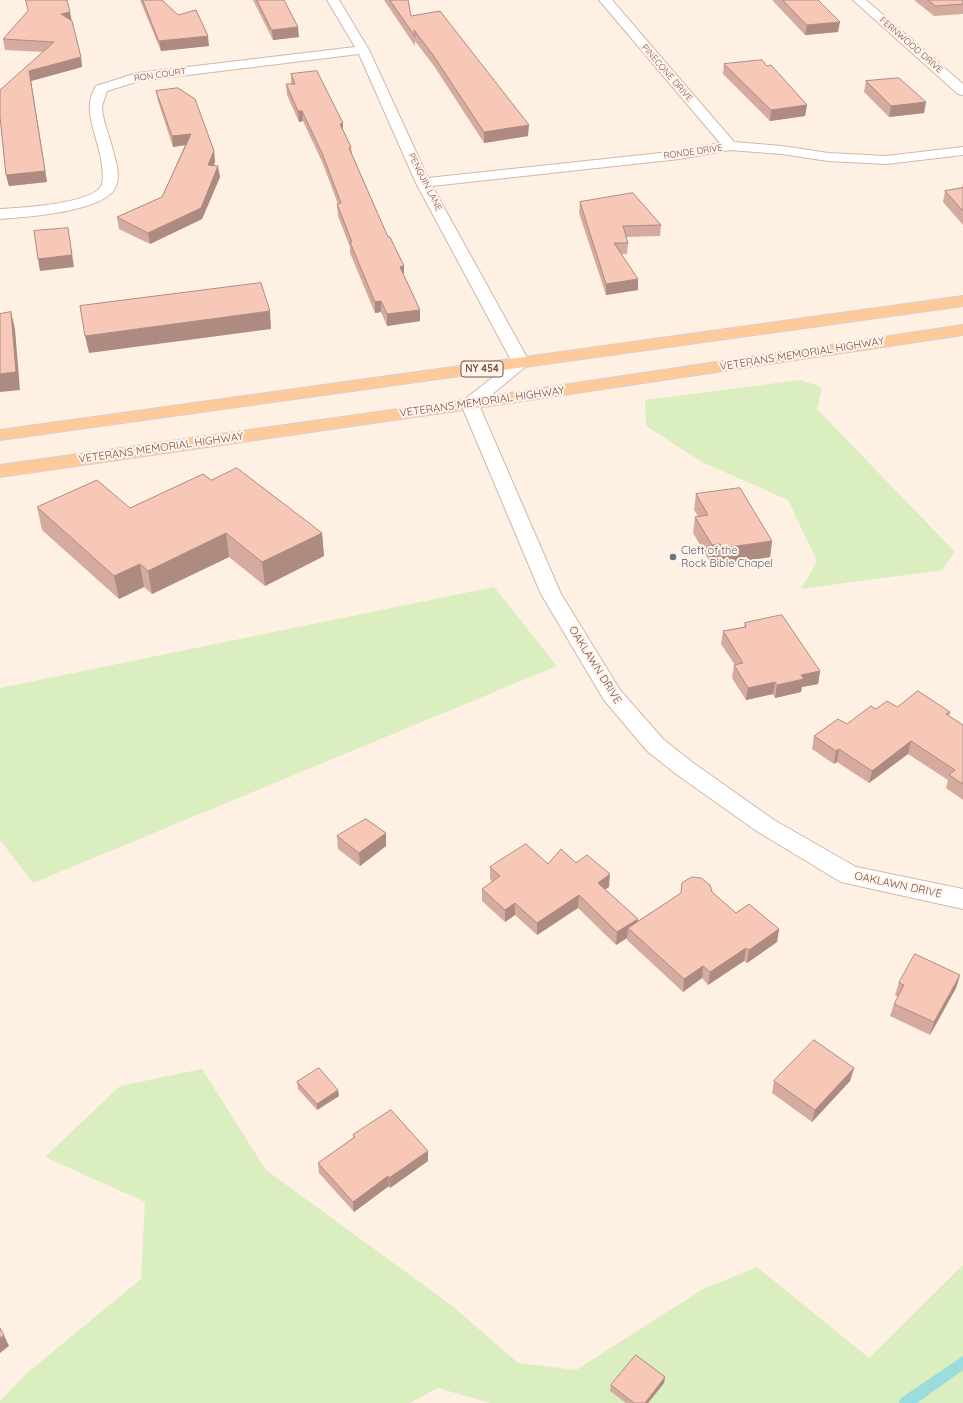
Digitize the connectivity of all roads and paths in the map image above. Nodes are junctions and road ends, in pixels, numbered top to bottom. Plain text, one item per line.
1 (333, 0) edge
2 (605, 0) edge
3 (860, 0) edge
4 (363, 50) junction
5 (963, 91) edge
6 (730, 146) junction
7 (963, 151) edge
8 (423, 183) junction
9 (0, 214) edge
10 (963, 302) edge
11 (963, 330) edge
12 (521, 363) junction
13 (470, 404) junction
14 (0, 435) edge
15 (0, 471) edge
16 (963, 899) edge

1 - 4 street, PENGUIN LANE
2 - 6 street, PINECONE DRIVE
3 - 5 street, FERNWOOD DRIVE
4 - 8 street, PENGUIN LANE
4 - 9 street, RON COURT
6 - 7 street, RONDE DRIVE
6 - 8 street, RONDE DRIVE
8 - 12 street, PENGUIN LANE
10 - 12 main road, NY 454
11 - 13 main road, VETERANS MEMORIAL HIGHWAY
12 - 13 street
12 - 14 main road, NY 454
13 - 15 main road, VETERANS MEMORIAL HIGHWAY
13 - 16 street, OAKLAWN DRIVE

